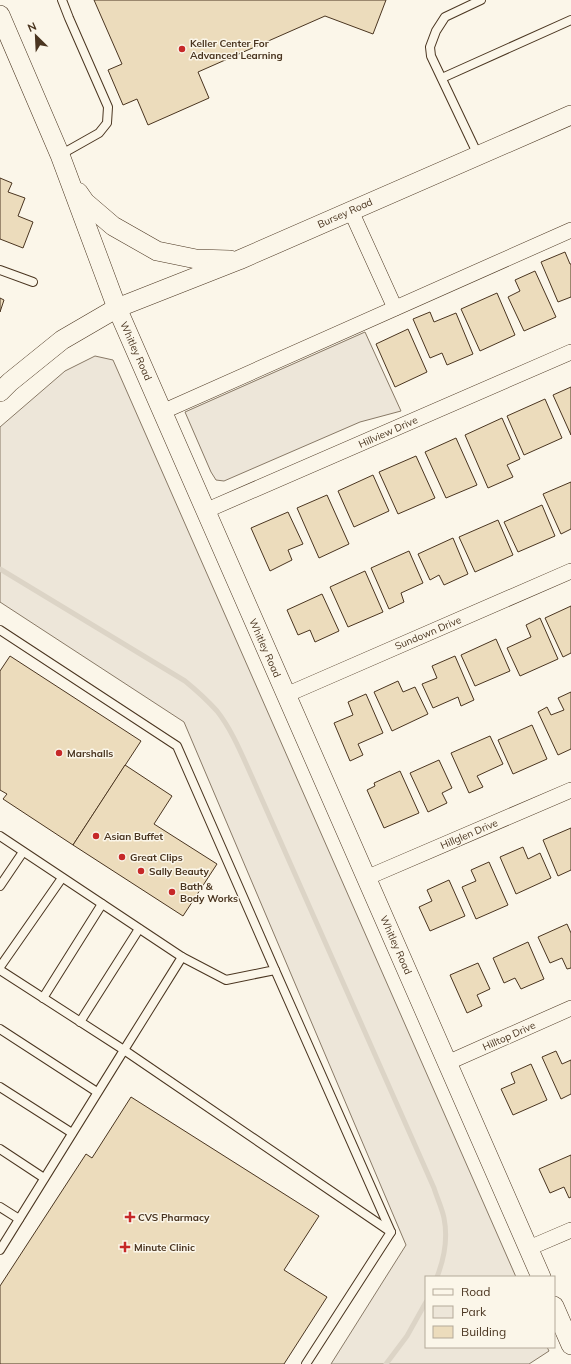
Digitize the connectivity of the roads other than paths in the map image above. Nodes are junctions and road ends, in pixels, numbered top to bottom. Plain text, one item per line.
1 (62, 0) edge
2 (481, 0) edge
3 (571, 20) edge
4 (2, 24) edge
5 (442, 78) junction
6 (571, 115) edge
7 (60, 155) junction
8 (478, 155) junction
9 (71, 184) junction
10 (351, 211) junction
11 (571, 230) edge
12 (239, 260) junction
13 (0, 270) edge
14 (33, 282) dead end
15 (117, 308) junction
16 (395, 308) junction
17 (571, 352) edge
18 (0, 392) edge
19 (162, 412) junction
20 (205, 511) junction
21 (571, 571) edge
22 (0, 630) edge
23 (286, 695) junction
24 (571, 790) edge
25 (0, 836) edge
26 (22, 852) junction
27 (62, 878) junction
28 (366, 878) junction
29 (0, 886) edge
30 (102, 904) junction
31 (139, 929) junction
32 (182, 957) junction
33 (0, 969) edge
34 (275, 970) junction
35 (43, 998) junction
36 (571, 1008) edge
37 (80, 1022) junction
38 (0, 1029) edge
39 (124, 1050) junction
40 (447, 1063) junction
41 (0, 1087) edge
42 (97, 1092) junction
43 (72, 1133) junction
44 (0, 1149) edge
45 (44, 1178) junction
46 (0, 1207) edge
47 (19, 1219) junction
48 (571, 1230) edge
49 (390, 1232) junction
50 (528, 1248) junction
51 (0, 1250) edge
52 (541, 1276) edge
53 (555, 1308) edge
54 (571, 1345) edge
55 (306, 1364) edge

1 - 7 lane
2 - 5 lane
3 - 5 lane
4 - 7 street, Whitley Road
5 - 8 lane
6 - 8 street, Bursey Road
7 - 9 street, Whitley Road
8 - 10 street, Bursey Road
9 - 12 street
9 - 15 street, Whitley Road
10 - 12 street, Bursey Road
10 - 16 street
11 - 16 street
12 - 15 street, Bursey Road
13 - 14 lane
15 - 18 street, Bursey Road
15 - 19 street, Whitley Road
16 - 19 street
17 - 20 street, Hillview Drive
19 - 20 street, Whitley Road
20 - 23 street, Whitley Road
21 - 23 street, Sundown Drive
22 - 34 lane
23 - 28 street, Whitley Road
24 - 28 street, Hillglen Drive
25 - 26 lane
26 - 27 lane
26 - 29 lane
27 - 30 lane
27 - 33 lane
28 - 40 street, Whitley Road
30 - 31 lane
30 - 35 lane
31 - 32 lane
31 - 37 lane
32 - 34 lane
32 - 39 lane
33 - 35 lane
34 - 49 lane
35 - 37 lane
36 - 40 street, Hilltop Drive
37 - 39 lane
38 - 42 lane
39 - 42 lane
39 - 49 lane
40 - 50 street, Whitley Road
41 - 43 lane
42 - 43 lane
43 - 45 lane
44 - 45 lane
45 - 47 lane
46 - 47 lane
47 - 51 lane
48 - 50 street
49 - 55 lane
50 - 52 street, Whitley Road
53 - 54 street

